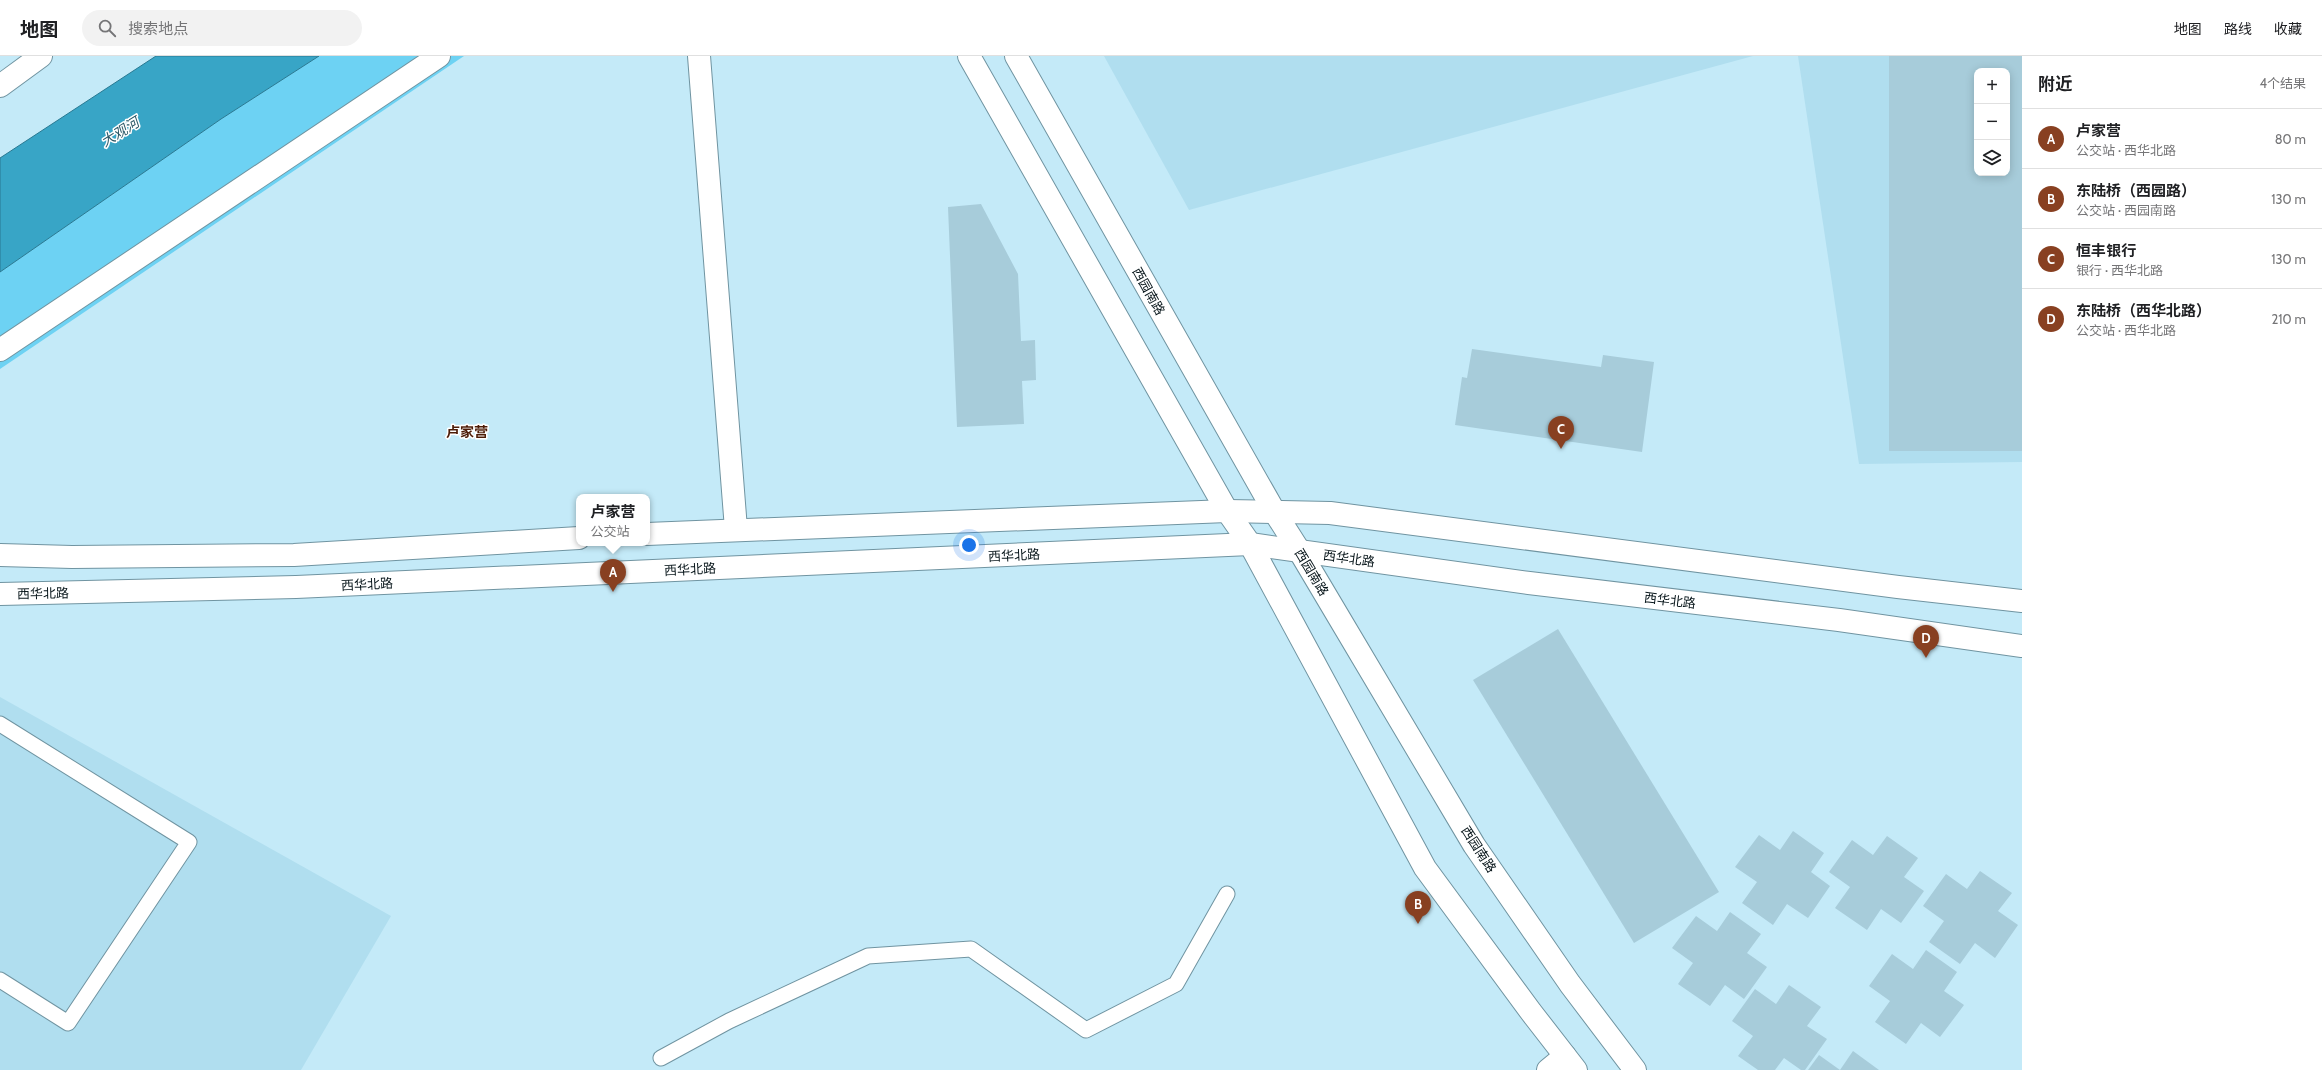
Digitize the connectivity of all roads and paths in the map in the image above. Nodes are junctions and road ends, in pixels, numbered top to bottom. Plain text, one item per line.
1 (41, 56) edge
2 (439, 56) edge
3 (699, 56) edge
4 (969, 56) edge
5 (1016, 56) edge
6 (0, 86) edge
7 (0, 350) edge
8 (1228, 511) junction
9 (1274, 511) junction
10 (736, 529) junction
11 (650, 534) edge
12 (576, 538) edge
13 (1250, 544) junction
14 (1300, 552) junction
15 (0, 555) edge
16 (0, 594) edge
17 (2022, 601) edge
18 (2022, 646) edge
19 (0, 724) edge
20 (1226, 894) dead end
21 (0, 980) edge
22 (661, 1058) dead end
23 (1570, 1063) edge
24 (1548, 1070) edge
25 (1635, 1070) edge

1 - 6 street
2 - 7 street
3 - 10 street
4 - 8 street
5 - 9 street, 西园南路
8 - 9 street
8 - 10 street
8 - 13 street
9 - 14 street, 西园南路
9 - 17 street
10 - 11 street
12 - 15 street
13 - 14 street, 西华北路
13 - 16 street, 西华北路
13 - 23 street
14 - 18 street, 西华北路
14 - 25 street, 西园南路
19 - 21 lane
20 - 22 lane
23 - 24 street

